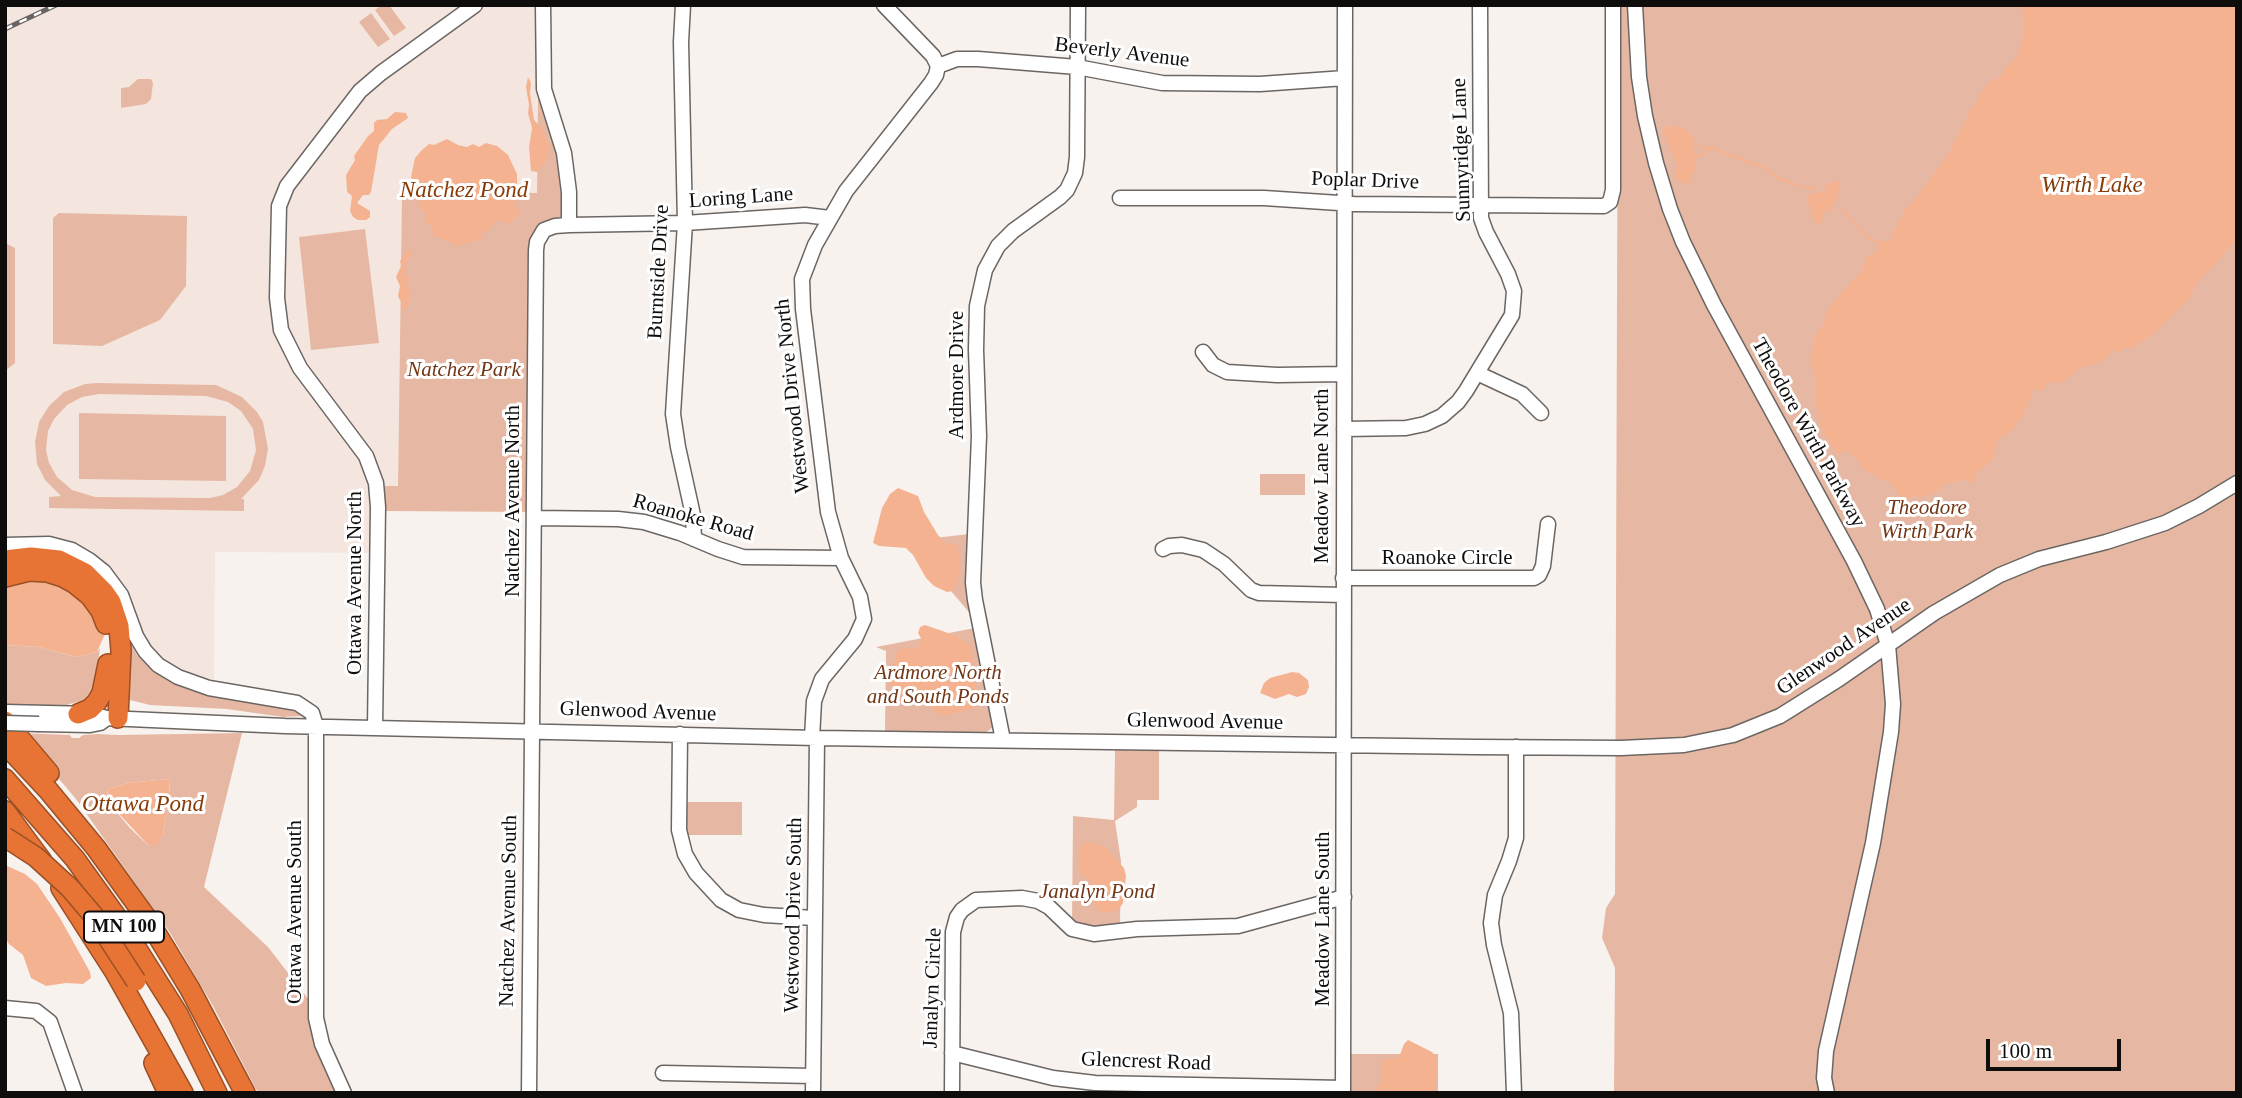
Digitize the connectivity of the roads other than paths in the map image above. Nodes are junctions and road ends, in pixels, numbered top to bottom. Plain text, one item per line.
1 (475, 5) edge
2 (543, 5) edge
3 (683, 5) edge
4 (884, 5) edge
5 (1078, 5) edge
6 (1345, 5) edge
7 (1480, 5) edge
8 (1613, 5) edge
9 (1635, 5) edge
10 (937, 66) junction
11 (1076, 68) junction
12 (1345, 78) junction
13 (1120, 198) dead end
14 (1345, 203) junction
15 (1481, 205) junction
16 (830, 218) junction
17 (685, 223) junction
18 (569, 225) junction
19 (1203, 352) dead end
20 (1344, 373) junction
21 (1477, 373) junction
22 (1541, 413) dead end
23 (1344, 429) junction
24 (2237, 483) edge
25 (534, 518) junction
26 (1548, 524) dead end
27 (694, 539) junction
28 (5, 545) edge
29 (1163, 550) dead end
30 (841, 558) junction
31 (5, 560) edge
32 (5, 577) edge
33 (1343, 578) junction
34 (1343, 595) junction
35 (1888, 645) junction
36 (110, 706) junction
37 (5, 712) edge
38 (78, 714) joint
39 (5, 722) edge
40 (316, 726) junction
41 (375, 728) junction
42 (532, 730) junction
43 (680, 734) junction
44 (814, 738) junction
45 (1003, 740) junction
46 (5, 744) edge
47 (1345, 745) junction
48 (1516, 747) junction
49 (5, 779) edge
50 (5, 811) edge
51 (5, 837) edge
52 (96, 848) junction
53 (1344, 897) junction
54 (814, 918) junction
55 (93, 939) junction
56 (5, 1008) edge
57 (952, 1053) junction
58 (663, 1073) dead end
59 (813, 1076) junction
60 (1343, 1090) edge
61 (75, 1093) edge
62 (168, 1093) edge
63 (183, 1093) edge
64 (197, 1093) edge
65 (217, 1093) edge
66 (244, 1093) edge
67 (344, 1093) edge
68 (529, 1093) edge
69 (813, 1093) edge
70 (952, 1093) edge
71 (1514, 1093) edge
72 (1827, 1093) edge

1 - 41 street, Ottawa Avenue North
2 - 18 street
3 - 17 street, Burntside Drive
4 - 10 street
5 - 11 street, Ardmore Drive
6 - 12 street, Meadow Lane North
7 - 15 street, Sunnyridge Lane
8 - 15 street, Poplar Drive
9 - 35 street, Theodore Wirth Parkway
10 - 11 street, Beverly Avenue
10 - 16 street, Westwood Drive North
11 - 12 street, Beverly Avenue
11 - 45 street, Ardmore Drive
12 - 14 street, Meadow Lane North
13 - 14 street, Poplar Drive
14 - 15 street, Poplar Drive
14 - 20 street, Meadow Lane North
15 - 21 street, Sunnyridge Lane
16 - 17 street, Loring Lane
16 - 30 street, Westwood Drive North
17 - 18 street, Loring Lane
17 - 27 street, Burntside Drive
18 - 25 street, Natchez Avenue North
19 - 20 street, Meadow Lane North
20 - 23 street, Meadow Lane North
21 - 22 street
21 - 23 street, Sunnyridge Lane
23 - 33 street, Meadow Lane North
24 - 35 street, Glenwood Avenue
25 - 27 street, Roanoke Road
25 - 42 street, Natchez Avenue North
26 - 33 street, Roanoke Circle
27 - 30 street, Roanoke Road
28 - 40 street
29 - 34 street
30 - 44 street, Westwood Drive North
31 - 36 highway
32 - 36 highway
33 - 34 street, Meadow Lane North
34 - 47 street
35 - 48 street, Glenwood Avenue
35 - 72 street, Theodore Wirth Parkway
36 - 38 highway
36 - 39 street, Glenwood Avenue, bridge
36 - 40 street, Glenwood Avenue
37 - 38 street
39 - 52 highway
40 - 41 street, Glenwood Avenue
40 - 67 street, Ottawa Avenue South
41 - 42 street, Glenwood Avenue
42 - 43 street, Glenwood Avenue
42 - 68 street, Natchez Avenue South
43 - 44 street, Glenwood Avenue
43 - 54 street
44 - 45 street, Glenwood Avenue
44 - 54 street, Westwood Drive South
45 - 47 street, Glenwood Avenue
46 - 52 highway, MN 100
47 - 48 street, Glenwood Avenue
47 - 53 street, Meadow Lane South
48 - 71 street
49 - 65 highway, MN 100
50 - 55 highway
51 - 64 highway, bridge
52 - 66 highway, MN 100
53 - 57 street, Janalyn Circle
53 - 60 street, Meadow Lane South
54 - 59 street, Westwood Drive South
55 - 62 highway
55 - 63 highway
56 - 61 street
57 - 60 street, Glencrest Road
57 - 70 street, Janalyn Circle
58 - 59 street
59 - 69 street, Westwood Drive South

